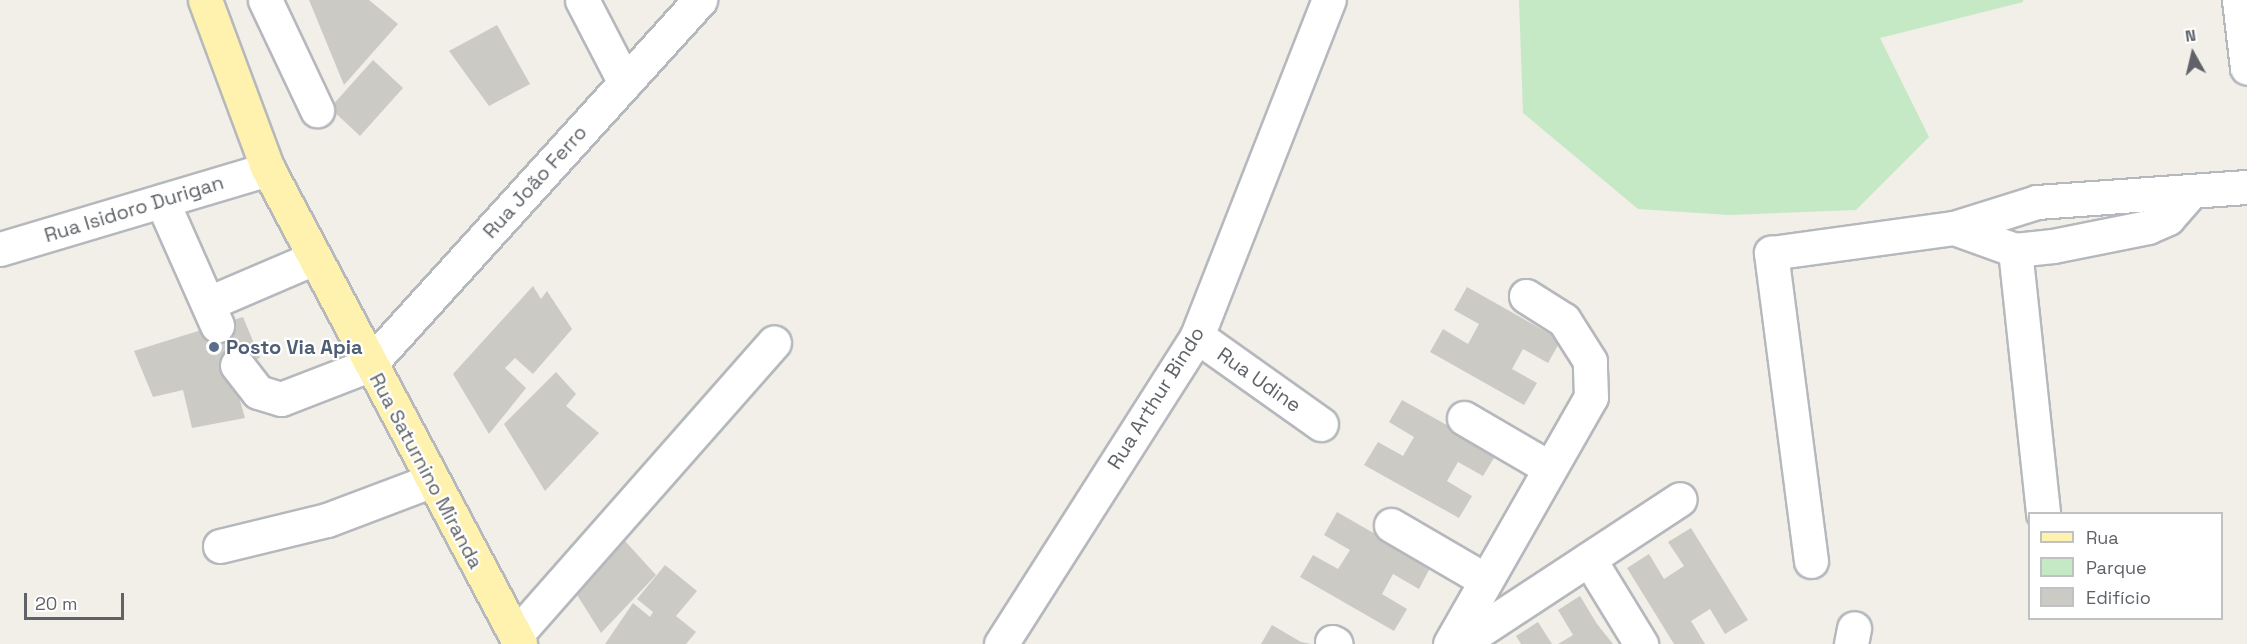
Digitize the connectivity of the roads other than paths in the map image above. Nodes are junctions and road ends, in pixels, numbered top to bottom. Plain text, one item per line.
1 (265, 0) edge
2 (582, 0) edge
3 (700, 0) edge
4 (1329, 0) edge
5 (2239, 0) edge
6 (211, 4) edge
7 (2247, 68) edge
8 (625, 83) junction
9 (317, 110) dead end
10 (268, 169) junction
11 (2247, 187) edge
12 (2189, 194) junction
13 (162, 201) junction
14 (1954, 228) junction
15 (0, 249) edge
16 (2015, 250) junction
17 (314, 258) junction
18 (1526, 296) dead end
19 (1197, 336) junction
20 (774, 342) dead end
21 (237, 365) tunnel mouth
22 (369, 365) junction
23 (1464, 418) dead end
24 (1321, 424) dead end
25 (1548, 467) junction
26 (430, 481) junction
27 (1680, 499) dead end
28 (2043, 512) edge
29 (1391, 525) dead end
30 (220, 546) dead end
31 (1589, 559) junction
32 (1811, 561) dead end
33 (1485, 580) junction
34 (518, 640) edge
35 (1467, 640) edge
36 (1001, 644) edge
37 (1641, 644) edge

1 - 9 street
2 - 8 street
3 - 8 street, Rua João Ferro
4 - 19 street, Rua Arthur Bindo
5 - 7 street
6 - 10 main road, Rua Saturnino Miranda
8 - 22 street, Rua João Ferro
10 - 13 street, Rua Isidoro Durigan
10 - 17 main road, Rua Saturnino Miranda
11 - 12 street
12 - 14 street
12 - 16 street
13 - 15 street, Rua Isidoro Durigan
13 - 17 street
14 - 16 street
14 - 32 street
16 - 28 street
17 - 22 main road, Rua Saturnino Miranda
18 - 25 street
19 - 24 street, Rua Udine
19 - 36 street, Rua Arthur Bindo
20 - 34 street
21 - 22 street
22 - 26 main road, Rua Saturnino Miranda
23 - 25 street
25 - 33 street
26 - 30 street
26 - 34 main road, Rua Saturnino Miranda
27 - 31 street
29 - 33 street
31 - 35 street
31 - 37 street
33 - 35 street

